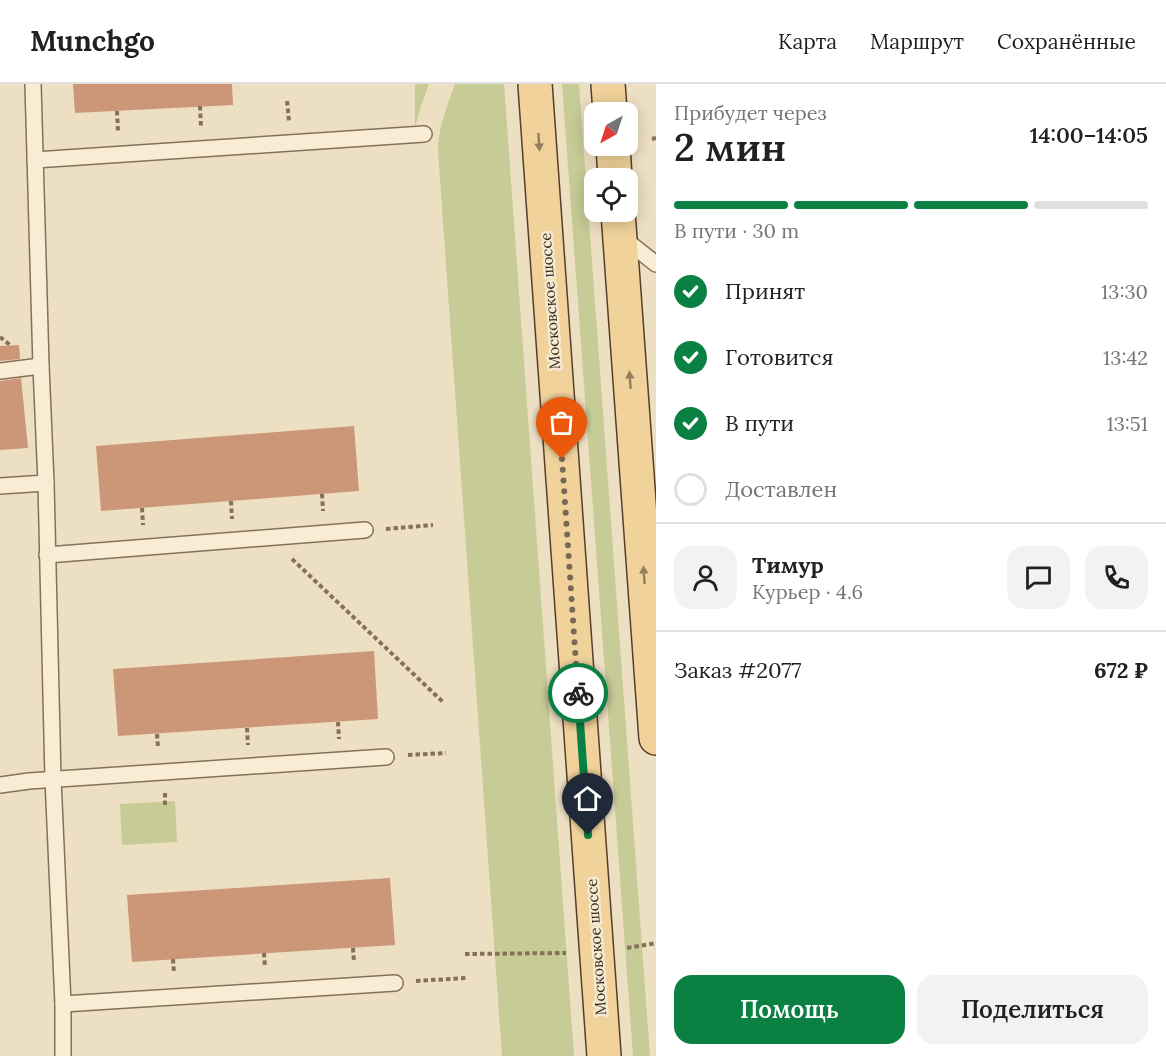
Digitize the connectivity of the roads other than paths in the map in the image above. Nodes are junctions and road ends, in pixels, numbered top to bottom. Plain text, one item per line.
1 (33, 84) edge
2 (535, 84) edge
3 (608, 84) edge
4 (609, 102) edge
5 (424, 134) dead end
6 (35, 160) junction
7 (619, 224) edge
8 (656, 264) edge
9 (41, 366) junction
10 (0, 371) edge
11 (46, 483) junction
12 (0, 486) edge
13 (365, 530) road end
14 (47, 555) junction
15 (656, 738) edge
16 (386, 757) road end
17 (53, 779) junction
18 (0, 785) edge
19 (395, 982) road end
20 (63, 1004) junction
21 (63, 1056) edge
22 (604, 1056) edge

1 - 6 lane
2 -> 22 main road, Московское шоссе
3 - 4 main road
5 - 6 lane
6 - 9 lane
7 - 8 lane
15 -> 7 main road
9 - 10 lane
9 - 11 lane
11 - 12 lane
11 - 14 lane
13 - 14 lane
14 - 17 lane
16 - 17 lane
17 - 18 lane
17 - 20 lane
19 - 20 lane
20 - 21 lane

